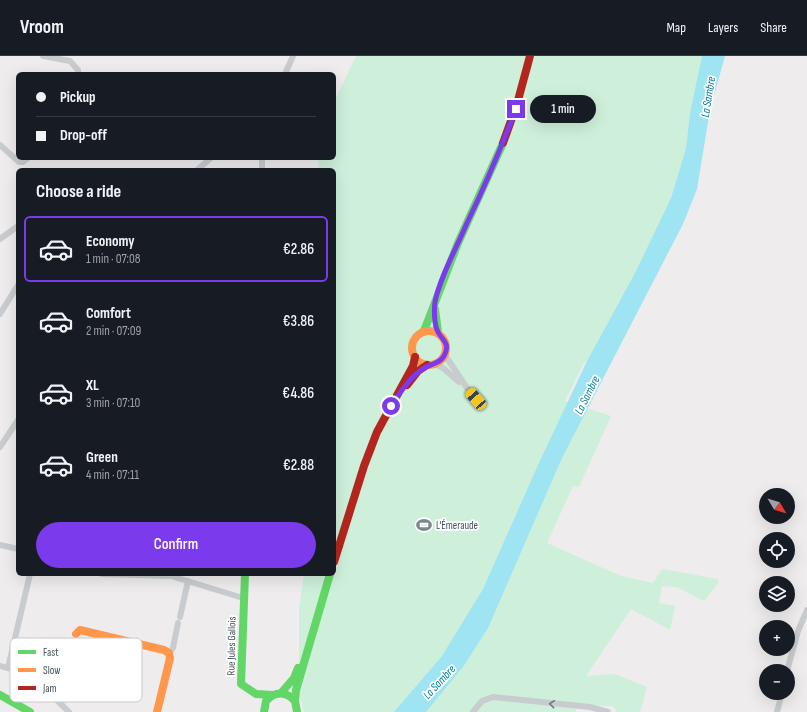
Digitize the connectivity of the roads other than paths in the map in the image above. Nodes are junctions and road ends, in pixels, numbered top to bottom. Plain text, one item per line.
1 (43, 56) edge
2 (293, 56) edge
3 (530, 56) edge
4 (71, 59) edge
5 (78, 72) edge
6 (286, 72) edge
7 (0, 145) edge
8 (16, 159) edge
9 (17, 160) edge
10 (26, 160) edge
11 (208, 160) edge
12 (198, 168) edge
13 (16, 227) edge
14 (0, 239) edge
15 (16, 288) edge
16 (435, 302) junction
17 (0, 314) edge
18 (424, 331) junction
19 (438, 332) junction
20 (445, 355) junction
21 (414, 357) junction
22 (431, 364) junction
23 (467, 388) junction
24 (398, 395) junction
25 (476, 399) dead end
26 (16, 423) edge
27 (0, 447) edge
28 (0, 544) edge
29 (16, 548) edge
30 (336, 556) edge
31 (30, 576) edge
32 (174, 576) edge
33 (245, 576) edge
34 (329, 576) edge
35 (188, 581) junction
36 (243, 598) junction
37 (807, 610) edge
38 (316, 621) junction
39 (76, 634) dead end
40 (15, 638) edge
41 (114, 638) edge
42 (142, 645) edge
43 (169, 653) junction
44 (10, 659) edge
45 (789, 664) edge
46 (0, 666) edge
47 (8, 668) joint
48 (252, 692) junction
49 (277, 694) junction
50 (0, 695) edge
51 (780, 700) edge
52 (10, 701) edge
53 (295, 701) junction
54 (12, 702) edge
55 (59, 702) edge
56 (590, 707) junction
57 (264, 708) edge
58 (30, 712) edge
59 (69, 712) edge
60 (157, 712) edge
61 (297, 712) edge
62 (473, 712) edge
63 (578, 712) edge
64 (608, 712) edge
65 (776, 712) edge

1 - 4 street
2 - 6 street
3 - 16 street
4 - 5 street
7 - 8 street
9 - 10 street
11 - 12 street
13 - 14 street
15 - 17 street
16 - 18 street
16 - 19 street
18 - 19 street
18 - 21 street
19 - 20 street
20 - 22 street
20 - 23 street
21 - 22 street
21 - 24 street
22 - 23 street
22 - 24 street
23 - 25 street
24 - 30 street
26 - 27 street
28 - 29 street
31 - 40 street
32 - 35 street
33 - 36 street, Rue Jules Gallois
34 - 38 street
35 - 36 street
35 - 43 street
36 - 48 street, Rue Jules Gallois
37 - 45 street
38 - 49 street
38 - 53 street
39 - 41 street
42 - 43 street
43 - 60 street
44 - 47 street
46 - 47 street
48 - 49 street
48 - 57 street
49 - 53 street
49 - 57 street
50 - 52 street
51 - 65 street
53 - 61 street
54 - 58 street
55 - 59 street
56 -> 62 street
56 - 63 street
56 - 64 street

